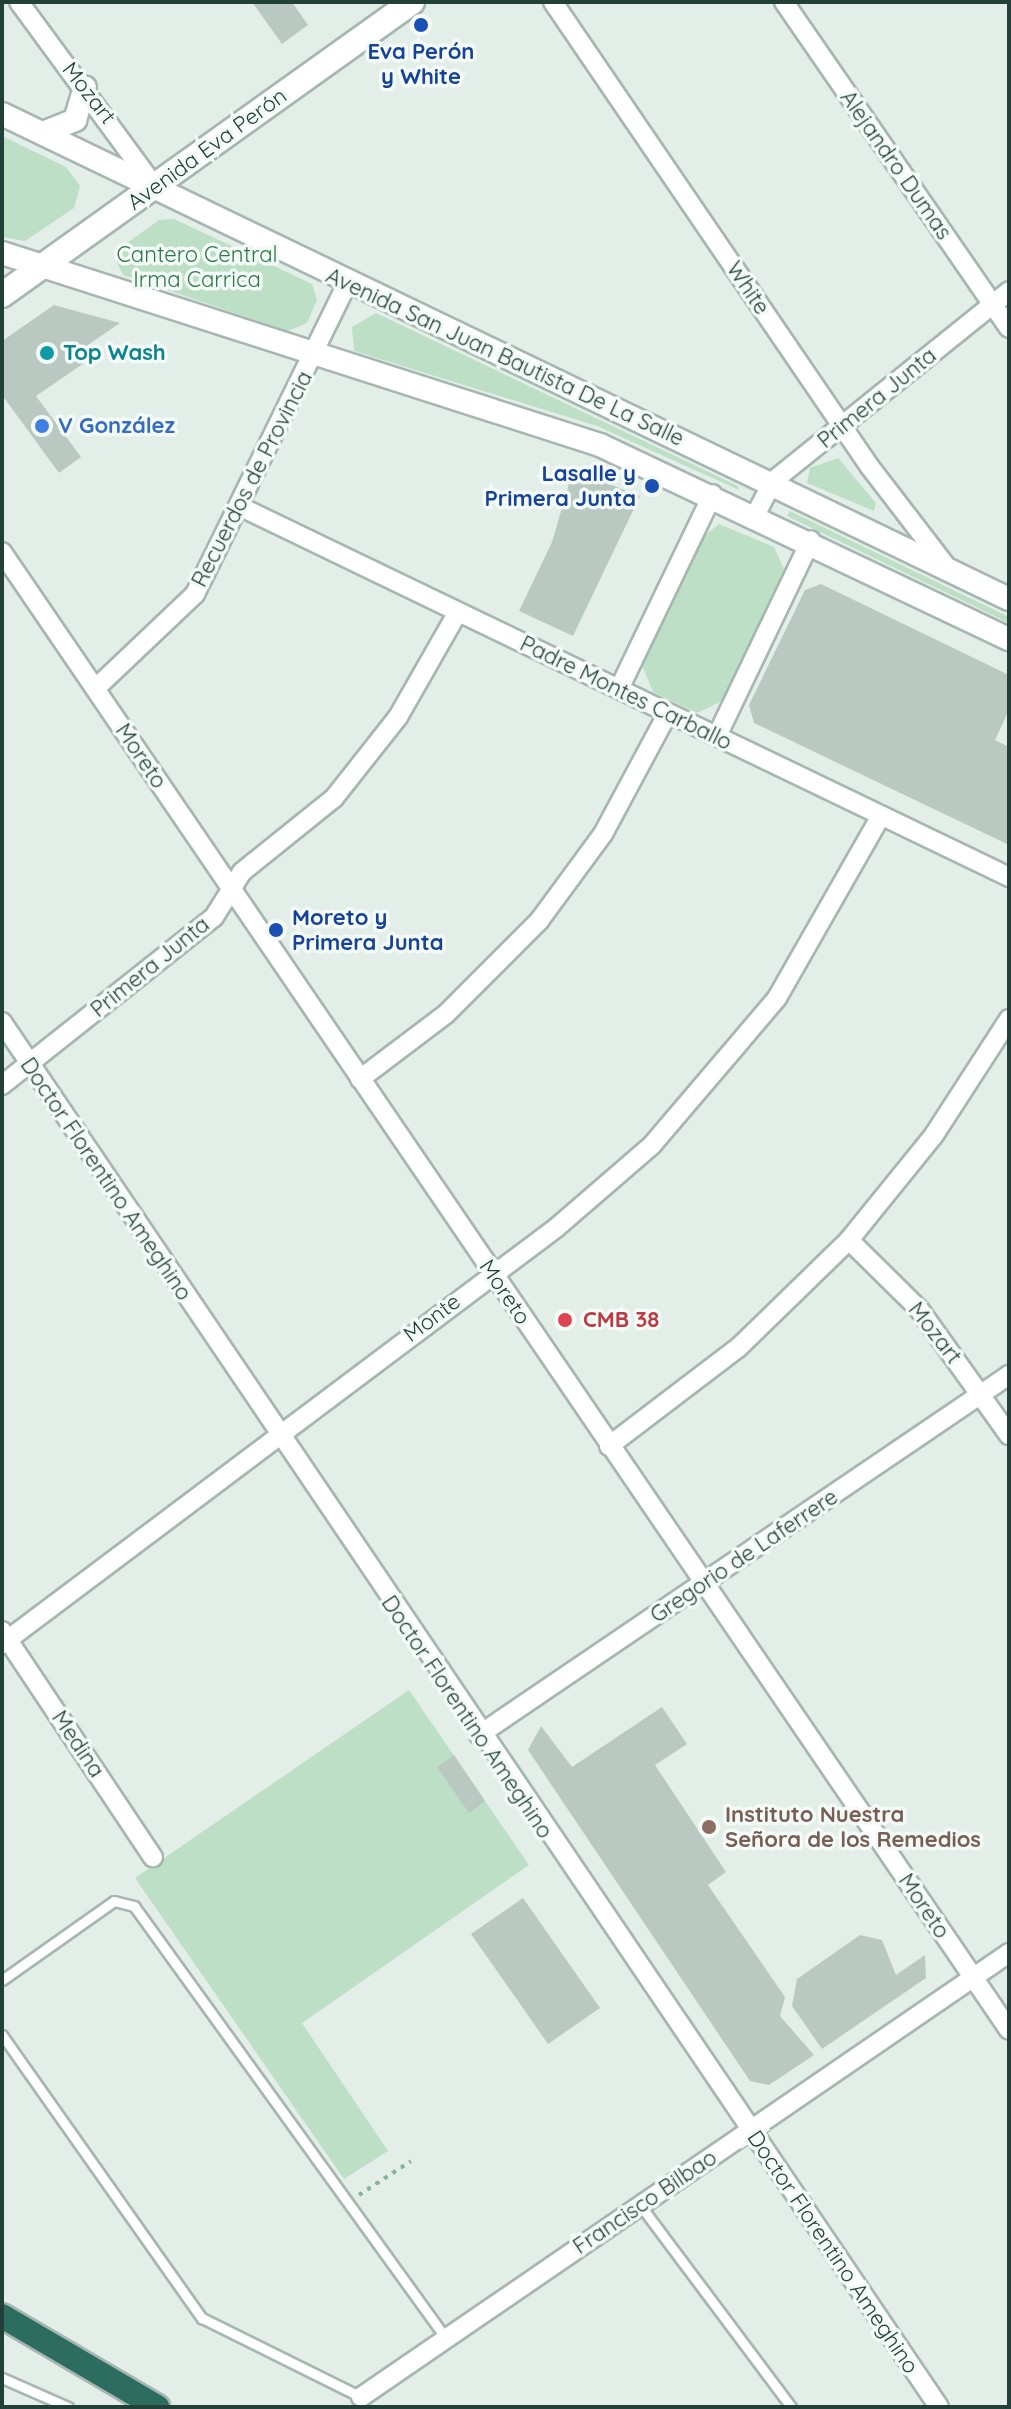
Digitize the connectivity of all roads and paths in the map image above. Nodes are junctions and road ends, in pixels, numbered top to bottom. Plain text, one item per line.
1 (19, 2) edge
2 (412, 2) edge
3 (553, 2) edge
4 (784, 2) edge
5 (85, 87) junction
6 (2, 114) edge
7 (43, 133) junction
8 (155, 187) junction
9 (2, 253) edge
10 (38, 269) junction
11 (347, 284) junction
12 (1009, 291) edge
13 (2, 295) edge
14 (993, 304) junction
15 (1009, 328) edge
16 (315, 353) junction
17 (844, 426) junction
18 (773, 481) junction
19 (713, 494) junction
20 (243, 508) junction
21 (756, 514) junction
22 (811, 540) junction
23 (2, 552) edge
24 (949, 570) junction
25 (1009, 599) edge
26 (458, 612) junction
27 (1009, 639) edge
28 (96, 688) junction
29 (619, 689) junction
30 (668, 713) junction
31 (717, 736) junction
32 (881, 816) junction
33 (1009, 877) edge
34 (231, 891) junction
35 (1009, 1019) edge
36 (2, 1022) edge
37 (30, 1064) junction
38 (360, 1079) junction
39 (2, 1085) edge
40 (849, 1240) junction
41 (492, 1272) junction
42 (1009, 1375) edge
43 (981, 1395) junction
44 (276, 1435) junction
45 (1009, 1435) edge
46 (609, 1446) junction
47 (704, 1583) junction
48 (4, 1638) edge
49 (479, 1735) junction
50 (153, 1857) dead end
51 (1009, 1953) edge
52 (973, 1977) junction
53 (2, 1980) edge
54 (1009, 2030) edge
55 (2, 2035) edge
56 (751, 2131) junction
57 (411, 2161) dead end
58 (348, 2202) junction
59 (640, 2205) junction
60 (2, 2316) edge
61 (445, 2337) junction
62 (2, 2378) edge
63 (361, 2397) joint
64 (68, 2407) edge
65 (157, 2407) edge
66 (791, 2407) edge
67 (939, 2407) edge

1 - 5 street, Mozart
2 - 8 main road, Avenida Eva Perón
3 - 17 street, White
4 - 14 street, Alejandro Dumas
5 - 7 street
5 - 8 street, Mozart
6 - 7 street, Avenida San Juan Bautista De La Salle
7 - 8 street, Avenida San Juan Bautista De La Salle
8 - 10 main road, Avenida Eva Perón
8 - 11 street, Avenida San Juan Bautista De La Salle
9 - 10 street, Avenida San Juan Bautista De La Salle
10 - 13 main road, Avenida Eva Perón
10 - 16 street, Avenida San Juan Bautista De La Salle
11 - 16 street, Recuerdos de Provincia
11 - 18 street, Avenida San Juan Bautista De La Salle
12 - 14 street, Primera Junta
14 - 15 street, Alejandro Dumas
14 - 17 street, Primera Junta
16 - 19 street, Avenida San Juan Bautista De La Salle
16 - 20 street, Recuerdos de Provincia
17 - 18 street, Primera Junta
17 - 24 street, White
18 - 21 street, Primera Junta
18 - 24 street, Avenida San Juan Bautista De La Salle
19 - 21 street, Avenida San Juan Bautista De La Salle
19 - 29 street
20 - 26 street, Padre Montes Carballo
20 - 28 street, Recuerdos de Provincia
21 - 22 street, Avenida San Juan Bautista De La Salle
22 - 27 street, Avenida San Juan Bautista De La Salle
22 - 31 street
23 - 28 street, Moreto
24 - 25 street, Avenida San Juan Bautista De La Salle
26 - 29 street, Padre Montes Carballo
26 - 34 street, Primera Junta
28 - 34 street, Moreto
29 - 30 street, Padre Montes Carballo
30 - 31 street, Padre Montes Carballo
30 - 38 street
31 - 32 street, Padre Montes Carballo
32 - 33 street, Padre Montes Carballo
32 - 41 street, Monte
34 - 37 street, Primera Junta
34 - 38 street, Moreto
35 - 40 street
36 - 37 street, Doctor Florentino Ameghino
37 - 39 street, Primera Junta
37 - 44 street, Doctor Florentino Ameghino
38 - 41 street, Moreto
40 - 43 street, Mozart
40 - 46 street
41 - 44 street, Monte
41 - 46 street, Moreto
42 - 43 street, Gregorio de Laferrere
43 - 45 street, Mozart
43 - 47 street, Gregorio de Laferrere
44 - 48 street, Monte
44 - 49 street, Doctor Florentino Ameghino
46 - 47 street, Moreto
47 - 49 street, Gregorio de Laferrere
47 - 52 street, Moreto
48 - 50 street, Medina
49 - 56 street, Doctor Florentino Ameghino
51 - 52 street, Francisco Bilbao
52 - 54 street, Moreto
52 - 56 street, Francisco Bilbao
53 - 58 lane
55 - 63 lane
56 - 59 street, Francisco Bilbao
56 - 67 street, Doctor Florentino Ameghino
57 - 58 path
58 - 61 lane
59 - 61 street, Francisco Bilbao
59 - 66 lane
60 - 65 highway
61 - 63 street, Francisco Bilbao
62 - 64 lane

